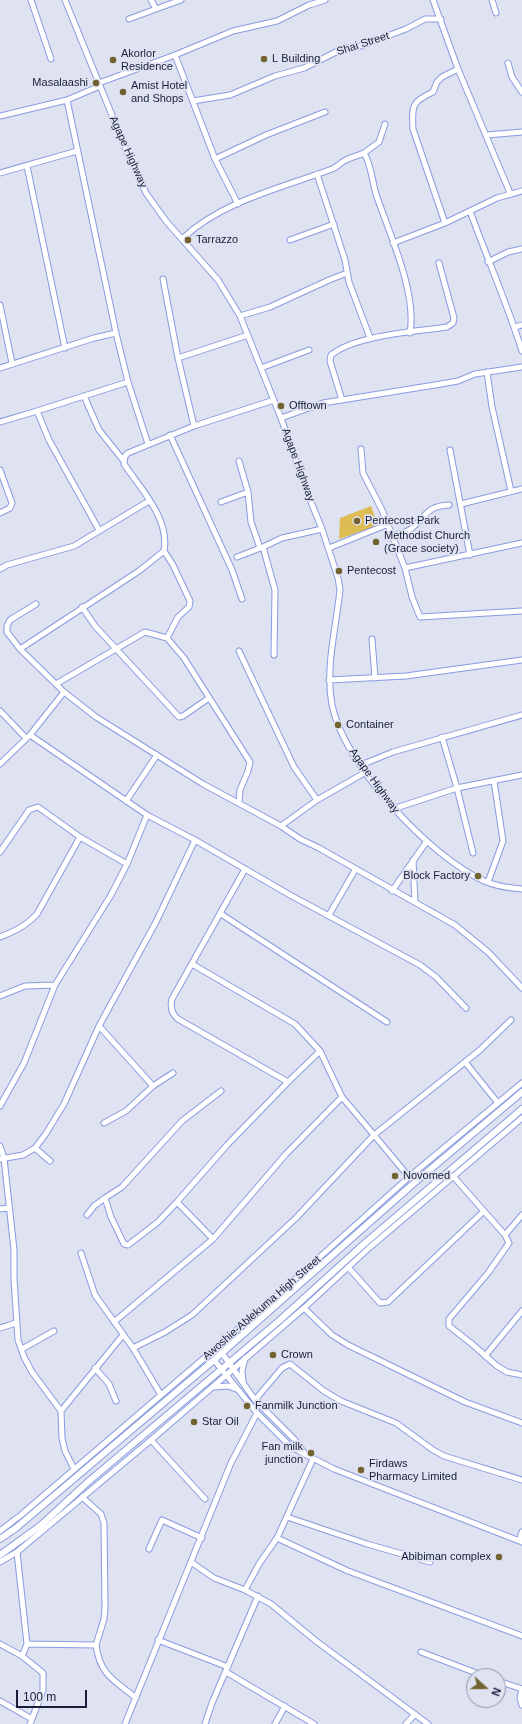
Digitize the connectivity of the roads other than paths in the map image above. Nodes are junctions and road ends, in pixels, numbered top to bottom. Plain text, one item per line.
1 (31, 0) edge
2 (65, 0) edge
3 (150, 0) edge
4 (181, 0) edge
5 (325, 0) edge
6 (433, 0) edge
7 (492, 0) edge
8 (156, 9) junction
9 (496, 13) dead end
10 (129, 19) dead end
11 (441, 19) junction
12 (175, 55) junction
13 (51, 59) dead end
14 (508, 63) dead end
15 (458, 69) junction
16 (100, 85) junction
17 (522, 92) edge
18 (67, 100) junction
19 (193, 101) junction
20 (325, 112) dead end
21 (0, 116) edge
22 (385, 124) dead end
23 (522, 132) edge
24 (487, 135) junction
25 (77, 151) junction
26 (364, 153) junction
27 (215, 159) junction
28 (27, 166) junction
29 (0, 173) edge
30 (317, 174) junction
31 (522, 191) edge
32 (510, 194) junction
33 (238, 204) junction
34 (470, 211) junction
35 (445, 223) junction
36 (334, 224) junction
37 (182, 238) junction
38 (290, 240) dead end
39 (393, 242) junction
40 (522, 249) edge
41 (488, 262) junction
42 (439, 263) dead end
43 (347, 273) junction
44 (163, 279) dead end
45 (0, 305) edge
46 (1, 314) edge
47 (240, 316) junction
48 (522, 325) edge
49 (515, 327) junction
50 (116, 333) junction
51 (410, 333) junction
52 (248, 336) junction
53 (370, 338) junction
54 (66, 348) junction
55 (309, 350) dead end
56 (522, 351) edge
57 (178, 358) junction
58 (12, 363) junction
59 (522, 367) edge
60 (0, 368) edge
61 (261, 368) junction
62 (487, 372) junction
63 (128, 382) junction
64 (84, 396) junction
65 (274, 400) junction
66 (342, 400) junction
67 (37, 411) junction
68 (281, 418) junction
69 (0, 422) edge
70 (194, 426) junction
71 (170, 435) junction
72 (148, 444) junction
73 (361, 449) dead end
74 (450, 450) dead end
75 (124, 460) junction
76 (239, 461) dead end
77 (0, 470) edge
78 (522, 489) edge
79 (511, 491) junction
80 (248, 492) junction
81 (149, 501) junction
82 (221, 502) dead end
83 (461, 504) junction
84 (449, 505) dead end
85 (0, 512) edge
86 (386, 525) junction
87 (322, 529) junction
88 (99, 530) junction
89 (391, 536) junction
90 (522, 543) edge
91 (262, 547) junction
92 (329, 548) junction
93 (164, 551) junction
94 (470, 555) junction
95 (238, 557) dead end
96 (405, 568) junction
97 (0, 569) edge
98 (242, 599) dead end
99 (36, 604) dead end
100 (82, 607) junction
101 (522, 611) edge
102 (167, 638) junction
103 (372, 639) dead end
104 (116, 648) junction
105 (20, 649) junction
106 (239, 651) dead end
107 (274, 655) dead end
108 (522, 660) edge
109 (375, 678) junction
110 (329, 680) junction
111 (56, 684) junction
112 (64, 692) junction
113 (209, 698) junction
114 (0, 711) edge
115 (522, 715) edge
116 (28, 737) junction
117 (442, 737) junction
118 (158, 756) junction
119 (0, 764) edge
120 (361, 765) junction
121 (366, 772) junction
122 (522, 775) edge
123 (494, 781) junction
124 (457, 788) junction
125 (317, 800) junction
126 (126, 801) junction
127 (240, 803) junction
128 (393, 809) junction
129 (147, 815) junction
130 (281, 826) junction
131 (80, 837) junction
132 (195, 840) junction
133 (427, 841) junction
134 (0, 852) edge
135 (473, 854) dead end
136 (412, 860) junction
137 (127, 864) junction
138 (245, 869) junction
139 (355, 870) junction
140 (488, 882) junction
141 (522, 889) edge
142 (392, 891) junction
143 (415, 902) junction
144 (221, 914) junction
145 (329, 915) junction
146 (0, 936) edge
147 (192, 964) junction
148 (55, 985) junction
149 (522, 988) edge
150 (0, 996) edge
151 (466, 1008) dead end
152 (511, 1020) dead end
153 (387, 1022) dead end
154 (99, 1026) junction
155 (320, 1051) junction
156 (465, 1062) junction
157 (173, 1073) dead end
158 (288, 1082) junction
159 (522, 1083) edge
160 (153, 1086) junction
161 (221, 1091) dead end
162 (522, 1092) edge
163 (342, 1097) junction
164 (498, 1104) junction
165 (0, 1106) edge
166 (522, 1109) edge
167 (522, 1118) edge
168 (104, 1123) dead end
169 (475, 1133) junction
170 (374, 1135) junction
171 (481, 1144) junction
172 (0, 1146) edge
173 (35, 1148) junction
174 (2, 1158) edge
175 (50, 1161) dead end
176 (453, 1176) junction
177 (409, 1177) junction
178 (105, 1198) junction
179 (177, 1202) junction
180 (9, 1208) junction
181 (0, 1209) edge
182 (483, 1212) junction
183 (87, 1214) dead end
184 (522, 1215) edge
185 (505, 1235) junction
186 (213, 1239) junction
187 (367, 1245) junction
188 (81, 1253) dead end
189 (310, 1266) junction
190 (348, 1267) junction
191 (314, 1273) junction
192 (304, 1308) junction
193 (522, 1311) edge
194 (114, 1322) junction
195 (16, 1323) junction
196 (0, 1328) edge
197 (54, 1331) dead end
198 (123, 1335) junction
199 (133, 1348) junction
200 (22, 1349) junction
201 (222, 1354) junction
202 (486, 1356) junction
203 (245, 1358) junction
204 (214, 1360) junction
205 (231, 1365) junction
206 (95, 1368) junction
207 (224, 1372) junction
208 (522, 1375) edge
209 (245, 1386) junction
210 (212, 1387) junction
211 (238, 1390) junction
212 (161, 1396) junction
213 (255, 1400) junction
214 (116, 1401) dead end
215 (61, 1411) junction
216 (257, 1413) junction
217 (166, 1417) junction
218 (170, 1423) junction
219 (522, 1423) edge
220 (126, 1425) junction
221 (284, 1429) junction
222 (129, 1431) junction
223 (278, 1436) junction
224 (151, 1440) junction
225 (305, 1454) junction
226 (313, 1459) junction
227 (74, 1469) junction
228 (522, 1480) edge
229 (82, 1497) junction
230 (205, 1499) dead end
231 (287, 1517) junction
232 (54, 1518) junction
233 (1, 1528) edge
234 (522, 1532) edge
235 (202, 1538) junction
236 (277, 1538) junction
237 (0, 1539) edge
238 (521, 1542) edge
239 (149, 1549) dead end
240 (17, 1552) junction
241 (0, 1555) edge
242 (0, 1562) edge
243 (192, 1562) junction
244 (430, 1562) dead end
245 (245, 1590) junction
246 (258, 1596) junction
247 (522, 1636) edge
248 (158, 1640) junction
249 (0, 1644) edge
250 (27, 1644) junction
251 (96, 1645) junction
252 (421, 1652) dead end
253 (22, 1656) junction
254 (227, 1669) junction
255 (466, 1669) edge
256 (506, 1684) edge
257 (522, 1689) edge
258 (136, 1698) junction
259 (0, 1701) edge
260 (522, 1705) edge
261 (285, 1706) junction
262 (415, 1714) junction
263 (31, 1721) edge
264 (125, 1724) edge
265 (205, 1724) edge
266 (275, 1724) edge
267 (314, 1724) edge
268 (406, 1724) edge
269 (428, 1724) edge

1 - 13 street
2 - 16 street, Agape Highway
3 - 8 street
4 - 8 street
5 - 12 street
6 - 11 street
7 - 9 street
8 - 10 street
11 - 15 street
11 - 19 street, Shai Street
12 - 16 street
12 - 19 street
14 - 17 street
15 - 24 street
15 - 35 street
16 - 18 street
16 - 37 street, Agape Highway
18 - 21 street
18 - 25 street
19 - 27 street
20 - 27 street
22 - 26 street
23 - 24 street
24 - 32 street
25 - 28 street
25 - 50 street
26 - 30 street
26 - 39 street
27 - 33 street
28 - 29 street
28 - 54 street
30 - 33 street
30 - 36 street
31 - 32 street
32 - 34 street
33 - 37 street
34 - 35 street
34 - 41 street
35 - 39 street
36 - 38 street
36 - 43 street
37 - 47 street, Agape Highway
39 - 51 street
40 - 41 street
41 - 49 street
42 - 51 street
43 - 47 street
43 - 53 street
44 - 57 street
45 - 46 street
46 - 58 street
47 - 52 street, Agape Highway
48 - 49 street
49 - 56 street
50 - 54 street
50 - 63 street
51 - 53 street
52 - 57 street
52 - 61 street, Agape Highway
53 - 66 street
54 - 58 street
55 - 61 street
57 - 70 street
58 - 60 street
59 - 62 street
61 - 65 street, Agape Highway
62 - 66 street
62 - 79 street
63 - 64 street
63 - 72 street
64 - 67 street
64 - 75 street
65 - 68 street, Agape Highway
65 - 70 street
66 - 68 street
67 - 69 street
67 - 88 street
68 - 87 street, Agape Highway
70 - 71 street
71 - 72 street
71 - 98 street
72 - 75 street
73 - 86 street
74 - 83 street
75 - 81 street
76 - 80 street
77 - 85 street
78 - 79 street
79 - 83 street
80 - 82 street
80 - 91 street
81 - 88 street
81 - 93 street
83 - 94 street
84 - 89 street
86 - 89 street
86 - 92 street
87 - 91 street
87 - 92 street, Agape Highway
88 - 97 street
89 - 96 street
90 - 94 street
91 - 95 street
91 - 107 street
92 - 110 street, Agape Highway
93 - 100 street
93 - 102 street
94 - 96 street
96 - 101 street
99 - 105 street
100 - 104 street
100 - 105 street
102 - 104 street
102 - 113 street
103 - 109 street
104 - 111 street
104 - 113 street
105 - 111 street
106 - 125 street
108 - 109 street
109 - 110 street
110 - 120 street, Agape Highway
111 - 112 street
112 - 116 street
112 - 118 street
113 - 127 street
114 - 116 street
115 - 117 street
116 - 119 street
116 - 126 street
117 - 120 street
117 - 124 street
118 - 126 street
118 - 127 street
120 - 121 street, Agape Highway
121 - 125 street
121 - 128 street, Agape Highway
122 - 123 street
123 - 124 street
123 - 140 street
124 - 128 street
124 - 135 street
125 - 130 street
126 - 129 street
127 - 130 street
128 - 133 street, Agape Highway
129 - 132 street
129 - 137 street
130 - 139 street
131 - 134 street
131 - 137 street
131 - 146 street
132 - 138 street
132 - 154 street
133 - 136 street
133 - 140 street, Agape Highway
136 - 142 street
136 - 143 street
137 - 148 street
138 - 144 street
138 - 145 street
139 - 142 street
139 - 145 street
140 - 141 street, Agape Highway
142 - 143 street
143 - 149 street
144 - 147 street
144 - 153 street
145 - 151 street
147 - 155 street
147 - 158 street
148 - 150 street
148 - 165 street
152 - 156 street
154 - 160 street
154 - 173 street
155 - 158 street
155 - 163 street
156 - 164 street
156 - 170 street
157 - 160 street
158 - 179 street
159 - 164 street, Awoshie-Ablekuma High Street
160 - 168 street
161 - 178 street
162 - 169 main road, Awoshie-Ablekuma High Street
163 - 170 street
163 - 186 street
164 - 177 street, Awoshie-Ablekuma High Street
166 - 171 main road, Awoshie-Ablekuma High Street
167 - 176 street, Awoshie-Ablekuma High Street
169 - 171 main road
169 - 191 main road, Awoshie-Ablekuma High Street
170 - 177 street
170 - 199 street
171 - 187 main road, Awoshie-Ablekuma High Street
172 - 174 street
173 - 174 street
173 - 175 street
174 - 180 street
176 - 182 street
176 - 187 street, Awoshie-Ablekuma High Street
177 - 189 street, Awoshie-Ablekuma High Street
178 - 179 street
178 - 183 street
179 - 186 street
180 - 181 street
180 - 195 street
182 - 185 street
182 - 190 street
184 - 185 street
185 - 202 street
186 - 194 street
187 - 190 street, Awoshie-Ablekuma High Street
187 - 205 main road, Awoshie-Ablekuma High Street
188 - 194 street
189 - 191 main road
189 - 212 street, Awoshie-Ablekuma High Street
190 - 192 street, Awoshie-Ablekuma High Street
191 - 201 main road, Awoshie-Ablekuma High Street
192 - 203 street, Awoshie-Ablekuma High Street
192 - 219 street
193 - 202 street
194 - 198 street
195 - 196 street
195 - 200 street
197 - 200 street
198 - 199 street
198 - 206 street
199 - 212 street
200 - 215 street
201 - 204 main road, Awoshie-Ablekuma High Street
201 - 205 street, Awoshie-Ablekuma High Street
202 - 208 street
203 - 205 street, Awoshie-Ablekuma High Street
203 - 209 street
204 - 207 street, Awoshie-Ablekuma High Street
204 - 222 main road, Awoshie-Ablekuma High Street
205 - 207 main road, Awoshie-Ablekuma High Street
205 - 209 street
206 - 214 street
206 - 215 street
207 - 210 street, Awoshie-Ablekuma High Street
207 - 211 street
207 - 217 main road, Awoshie-Ablekuma High Street
209 - 213 street
210 - 211 street
210 - 218 street, Awoshie-Ablekuma High Street
211 - 216 street
212 - 220 street, Awoshie-Ablekuma High Street
213 - 221 street
213 - 228 street
215 - 227 street
216 - 223 street
216 - 235 street
217 - 218 main road
217 - 232 main road, Awoshie-Ablekuma High Street
218 - 224 street, Awoshie-Ablekuma High Street
220 - 222 main road
220 - 227 street, Awoshie-Ablekuma High Street
221 - 223 street
221 - 225 street
222 - 237 main road, Awoshie-Ablekuma High Street
223 - 225 street
224 - 229 street, Awoshie-Ablekuma High Street
224 - 230 street
225 - 226 street
226 - 231 street
226 - 238 street
227 - 233 street, Awoshie-Ablekuma High Street
229 - 232 street, Awoshie-Ablekuma High Street
229 - 251 street
231 - 236 street
231 - 244 street
232 - 240 street, Awoshie-Ablekuma High Street
232 - 241 main road, Awoshie-Ablekuma High Street
234 - 238 street
235 - 239 street
235 - 243 street
236 - 245 street
236 - 247 street
240 - 242 street, Awoshie-Ablekuma High Street
240 - 250 street
243 - 245 street
243 - 248 street
245 - 246 street
246 - 254 street
246 - 262 street
248 - 254 street
248 - 258 street
249 - 253 street
250 - 251 street
250 - 253 street
251 - 258 street
252 - 255 street
253 - 263 street
254 - 261 street
254 - 265 street
256 - 257 street
257 - 260 street
258 - 264 street
259 - 263 street
261 - 266 street
261 - 267 street
262 - 268 street
262 - 269 street

